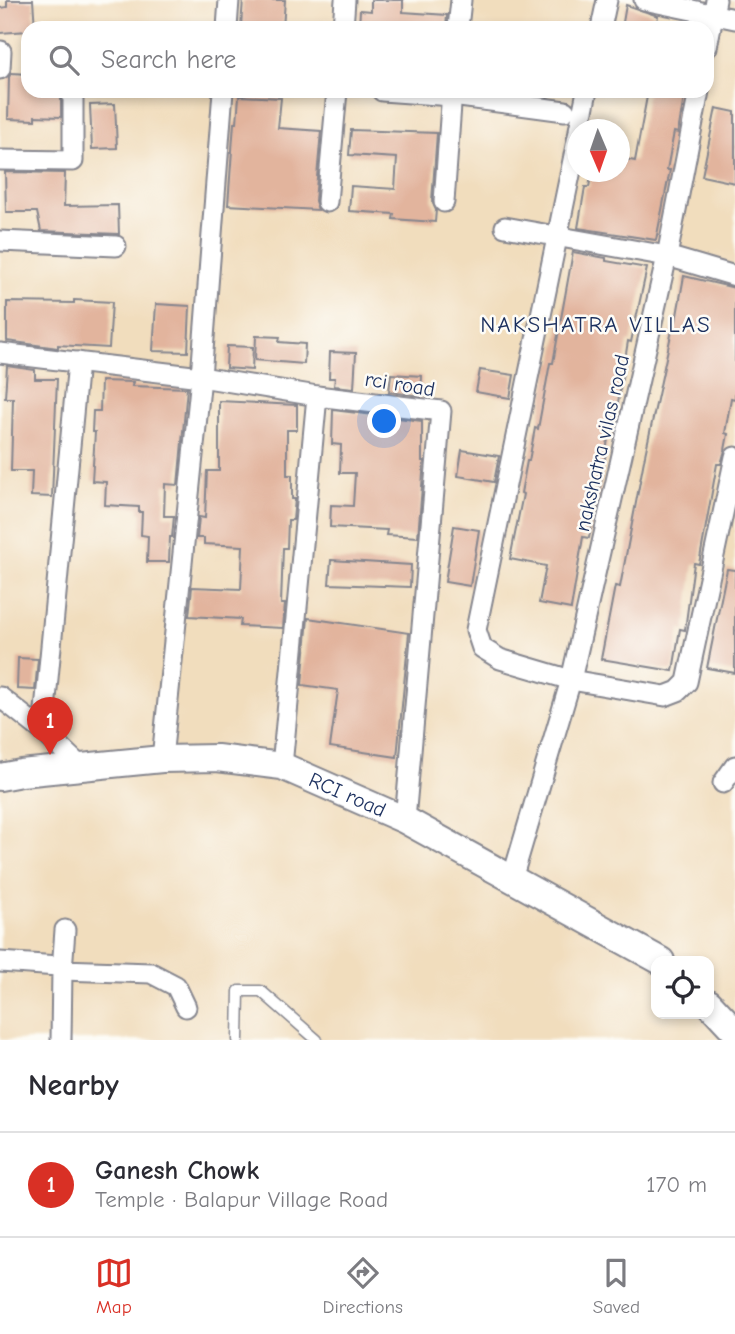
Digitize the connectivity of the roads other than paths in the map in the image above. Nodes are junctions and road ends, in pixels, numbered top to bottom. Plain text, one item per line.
1 (229, 0) edge
2 (345, 0) edge
3 (461, 0) edge
4 (607, 0) edge
5 (644, 0) edge
6 (715, 7) edge
7 (735, 19) edge
8 (228, 21) edge
9 (344, 21) edge
10 (459, 21) edge
11 (602, 21) edge
12 (73, 98) edge
13 (222, 98) edge
14 (336, 98) edge
15 (452, 98) edge
16 (483, 98) edge
17 (586, 98) edge
18 (698, 98) edge
19 (565, 111) dead end
20 (581, 119) edge
21 (0, 160) edge
22 (568, 182) edge
23 (327, 202) dead end
24 (444, 202) dead end
25 (505, 227) dead end
26 (557, 237) junction
27 (0, 242) edge
28 (116, 246) dead end
29 (667, 256) junction
30 (735, 276) edge
31 (0, 353) edge
32 (78, 362) junction
33 (201, 377) junction
34 (317, 396) junction
35 (735, 457) edge
36 (571, 680) junction
37 (0, 697) edge
38 (43, 731) junction
39 (162, 758) junction
40 (282, 766) junction
41 (735, 766) edge
42 (82, 768) junction
43 (0, 777) edge
44 (723, 783) dead end
45 (405, 820) junction
46 (512, 879) junction
47 (65, 930) dead end
48 (652, 956) edge
49 (0, 962) edge
50 (62, 970) junction
51 (186, 1007) dead end
52 (714, 1008) edge
53 (735, 1031) edge
54 (61, 1040) edge
55 (239, 1040) edge
56 (317, 1040) edge

1 - 8 street
2 - 9 street
3 - 10 street
4 - 11 street
5 - 6 street
6 - 7 street
12 - 21 street
13 - 33 street
14 - 23 street
15 - 24 street
16 - 19 street
17 - 20 street
18 - 29 street, nakshatra vilas road
22 - 26 street
25 - 26 street
26 - 29 street
26 - 36 street
27 - 28 street
29 - 30 street
29 - 36 street, nakshatra vilas road
31 - 32 street
32 - 33 street
32 - 38 street
33 - 34 street
33 - 39 street
34 - 40 street, rci road
34 - 45 street, rci road
35 - 36 street
36 - 46 street
37 - 38 street
38 - 42 street
39 - 40 street, RCI road
39 - 42 street, RCI road
40 - 45 street, RCI road
41 - 44 street
42 - 43 street, RCI road
45 - 46 street, RCI road
46 - 48 street, RCI road
47 - 50 street
49 - 50 street
50 - 51 street
50 - 54 street
52 - 53 street
55 - 56 lane

